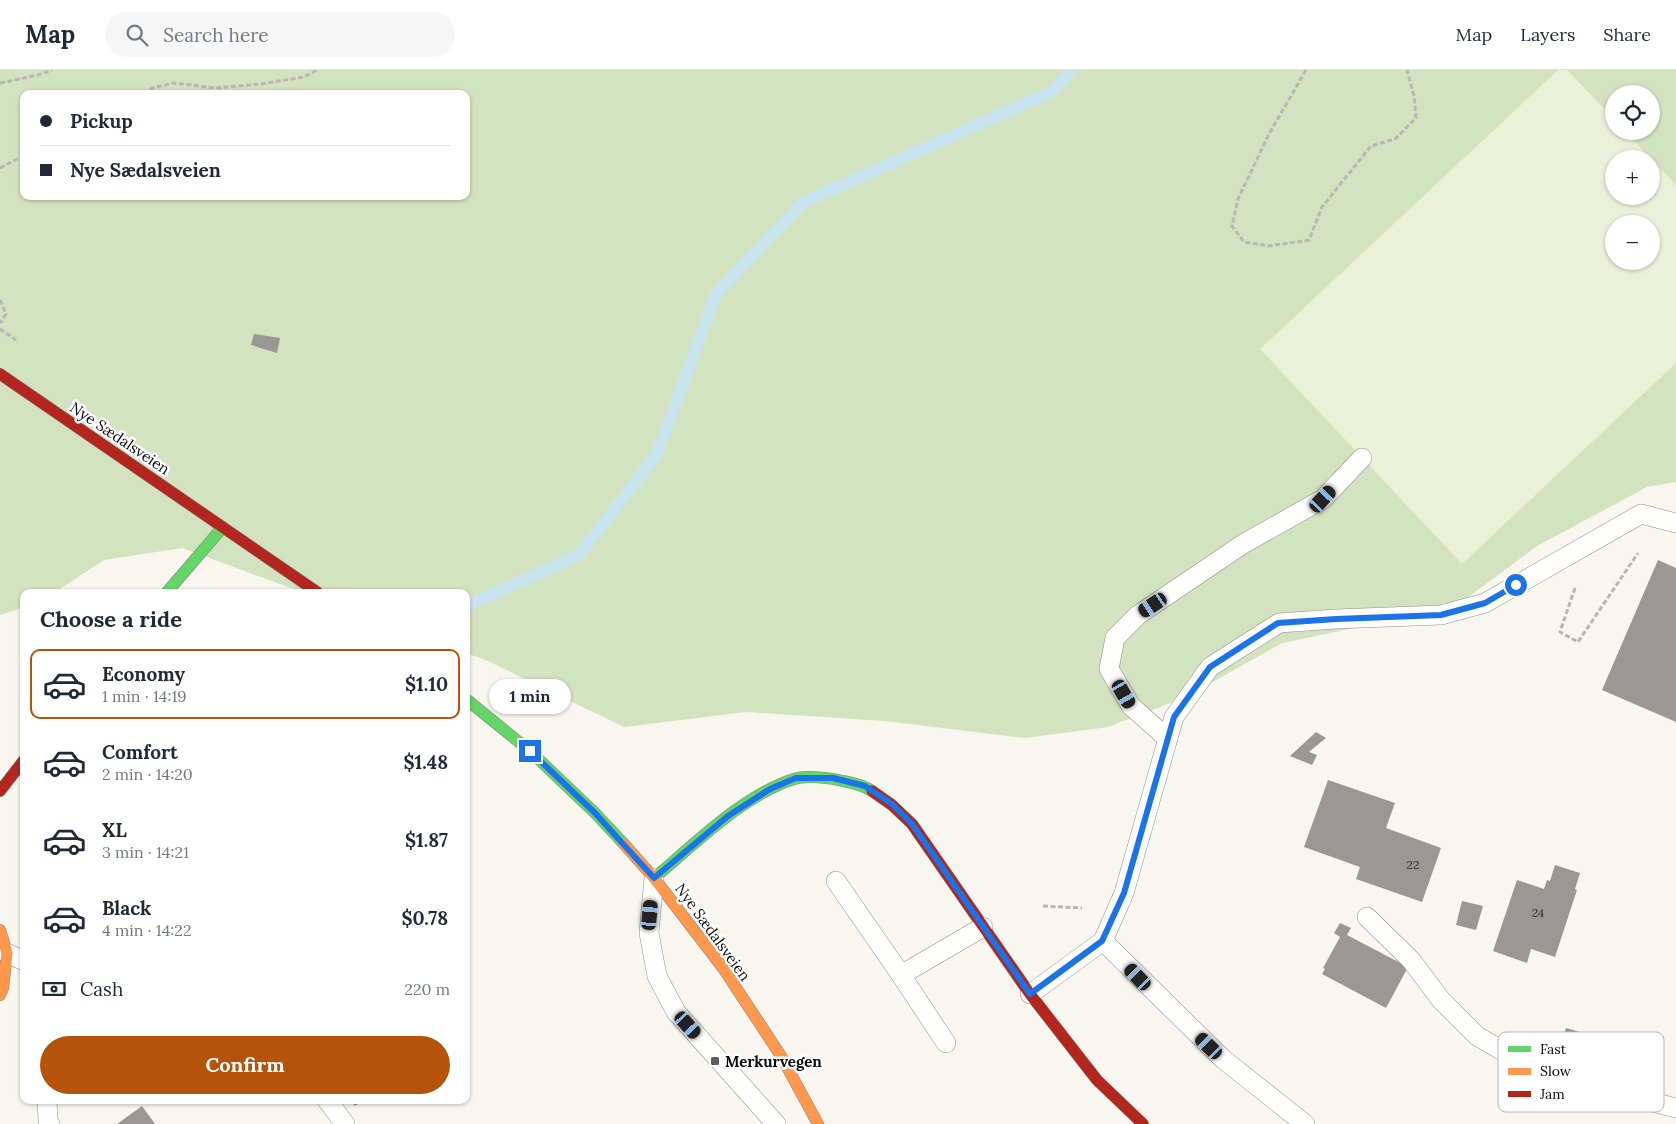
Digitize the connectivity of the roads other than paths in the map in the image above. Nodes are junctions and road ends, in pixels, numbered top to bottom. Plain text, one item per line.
1 (0, 374) edge
2 (1362, 458) dead end
3 (1676, 523) edge
4 (223, 527) junction
5 (170, 589) edge
6 (313, 589) edge
7 (470, 702) edge
8 (1168, 738) junction
9 (20, 765) edge
10 (0, 791) edge
11 (654, 878) junction
12 (836, 881) dead end
13 (1367, 917) dead end
14 (983, 927) junction
15 (0, 930) edge
16 (1102, 941) junction
17 (16, 957) edge
18 (901, 975) junction
19 (1030, 994) junction
20 (0, 995) edge
21 (946, 1043) dead end
22 (1498, 1048) edge
23 (47, 1104) edge
24 (329, 1104) edge
25 (50, 1124) edge
26 (345, 1124) edge
27 (776, 1124) edge
28 (818, 1124) edge
29 (1143, 1124) edge
30 (1305, 1124) edge

1 - 4 main road, Nye Sædalsveien
2 - 8 lane
3 - 8 lane
4 - 5 main road
4 - 6 main road, Nye Sædalsveien
7 - 11 main road, Nye Sædalsveien
8 - 16 lane
9 - 10 main road
11 - 14 main road
11 - 27 lane
11 - 28 main road, Nye Sædalsveien
12 - 18 lane
13 - 22 lane
14 - 18 lane
14 - 19 main road
15 - 17 main road
16 - 19 lane
16 - 30 lane
17 - 20 main road
18 - 21 lane
19 - 29 main road
23 - 25 lane
24 - 26 lane

